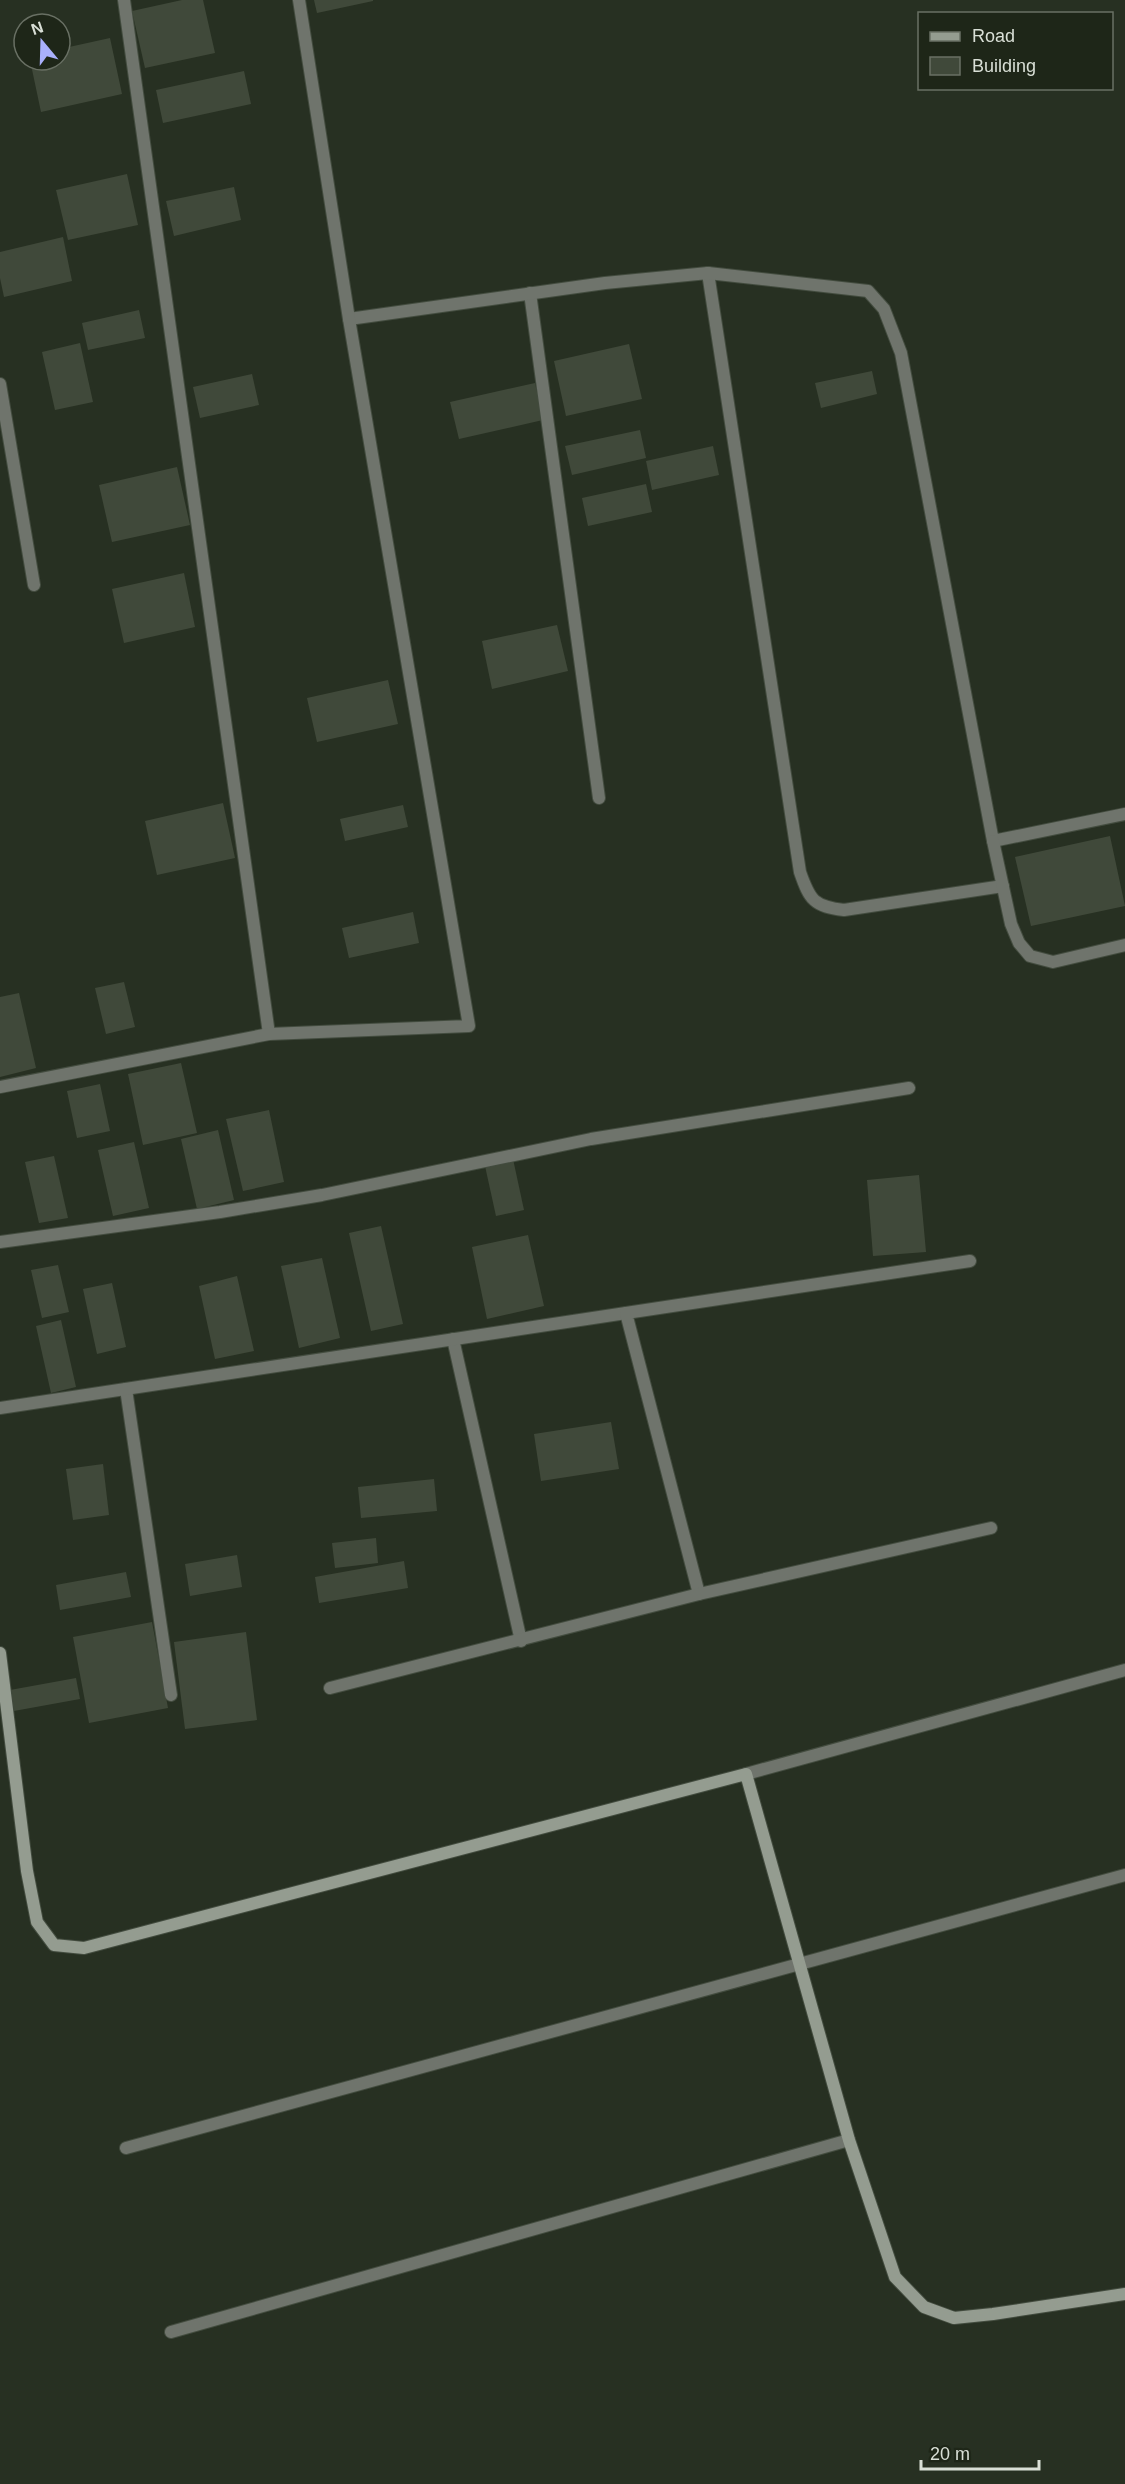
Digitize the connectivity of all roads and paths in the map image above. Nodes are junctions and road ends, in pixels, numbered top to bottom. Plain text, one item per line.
1 (124, 0) edge
2 (299, 0) edge
3 (708, 273) junction
4 (530, 293) junction
5 (349, 319) junction
6 (0, 384) edge
7 (34, 585) dead end
8 (599, 798) dead end
9 (1125, 814) edge
10 (993, 842) junction
11 (1003, 886) junction
12 (1125, 945) edge
13 (269, 1034) junction
14 (0, 1087) edge
15 (909, 1088) dead end
16 (0, 1242) edge
17 (970, 1261) dead end
18 (626, 1313) junction
19 (453, 1339) junction
20 (126, 1389) junction
21 (0, 1408) edge
22 (991, 1528) dead end
23 (699, 1594) junction
24 (521, 1641) junction
25 (0, 1653) edge
26 (1125, 1670) edge
27 (330, 1688) dead end
28 (171, 1695) dead end
29 (746, 1774) junction
30 (1125, 1875) edge
31 (800, 1963) junction
32 (849, 2140) junction
33 (126, 2148) dead end
34 (1125, 2294) edge
35 (171, 2332) dead end

1 - 13 street
2 - 5 street
3 - 4 street
3 - 10 street
3 - 11 street
4 - 5 street
4 - 8 street
5 - 13 street
6 - 7 street
9 - 10 street
10 - 11 street
11 - 12 street
13 - 14 street
15 - 16 street
17 - 18 street
18 - 19 street
18 - 23 street
19 - 20 street
19 - 24 street
20 - 21 street
20 - 28 street
22 - 23 street
23 - 24 street
24 - 27 street
25 - 29 street
26 - 29 street
29 - 31 street
30 - 31 street
31 - 32 street
31 - 33 street
32 - 34 street
32 - 35 street

